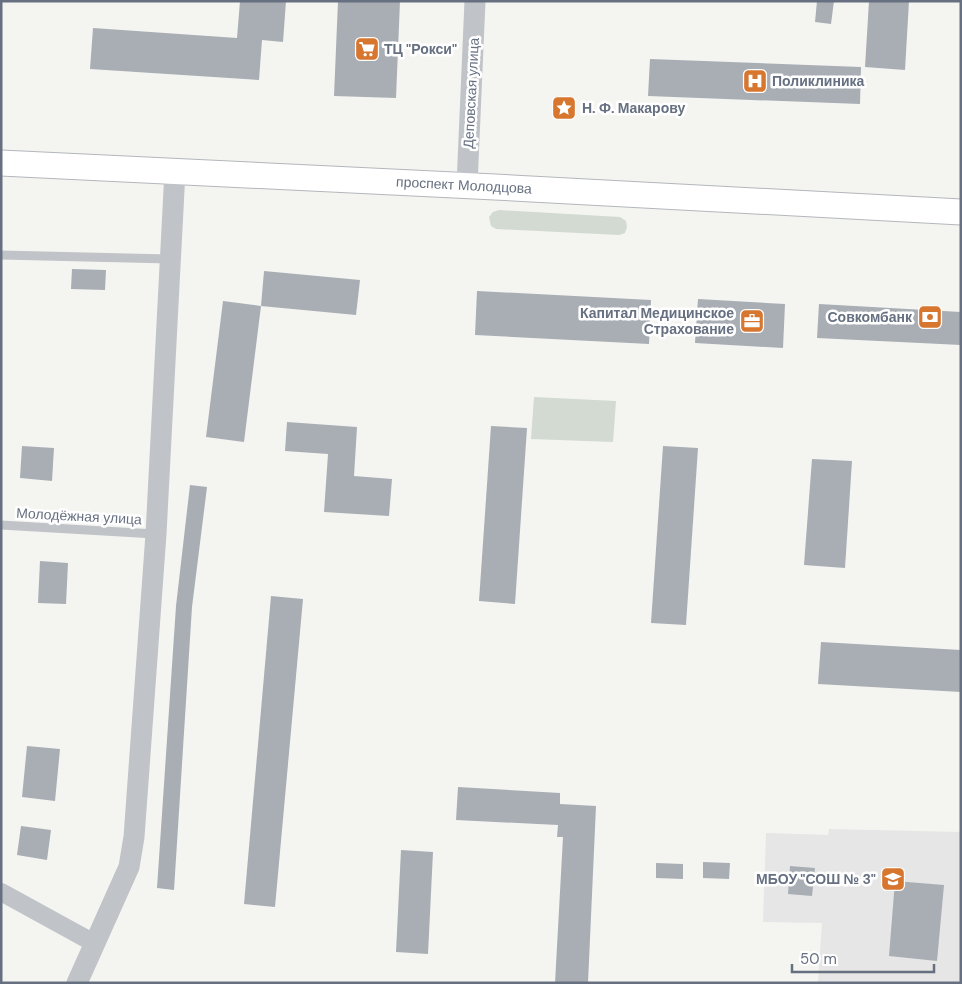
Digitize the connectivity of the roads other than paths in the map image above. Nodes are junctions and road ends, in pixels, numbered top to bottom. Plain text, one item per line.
1 (475, 1) edge
2 (1, 163) edge
3 (175, 171) junction
4 (467, 185) junction
5 (961, 204) edge
6 (928, 210) junction
7 (961, 212) edge
8 (1, 255) edge
9 (170, 260) junction
10 (1, 525) edge
11 (156, 534) junction
12 (1, 892) edge
13 (94, 943) junction
14 (77, 983) edge

1 - 4 street, Деповская улица
2 - 3 main road, проспект Молодцова
3 - 4 main road, проспект Молодцова
3 - 9 street
4 - 6 main road, проспект Молодцова
5 - 6 main road, проспект Молодцова
6 - 7 main road, проспект Молодцова
8 - 9 lane
9 - 11 street
10 - 11 lane, Молодёжная улица
11 - 13 street
12 - 13 street
13 - 14 street

